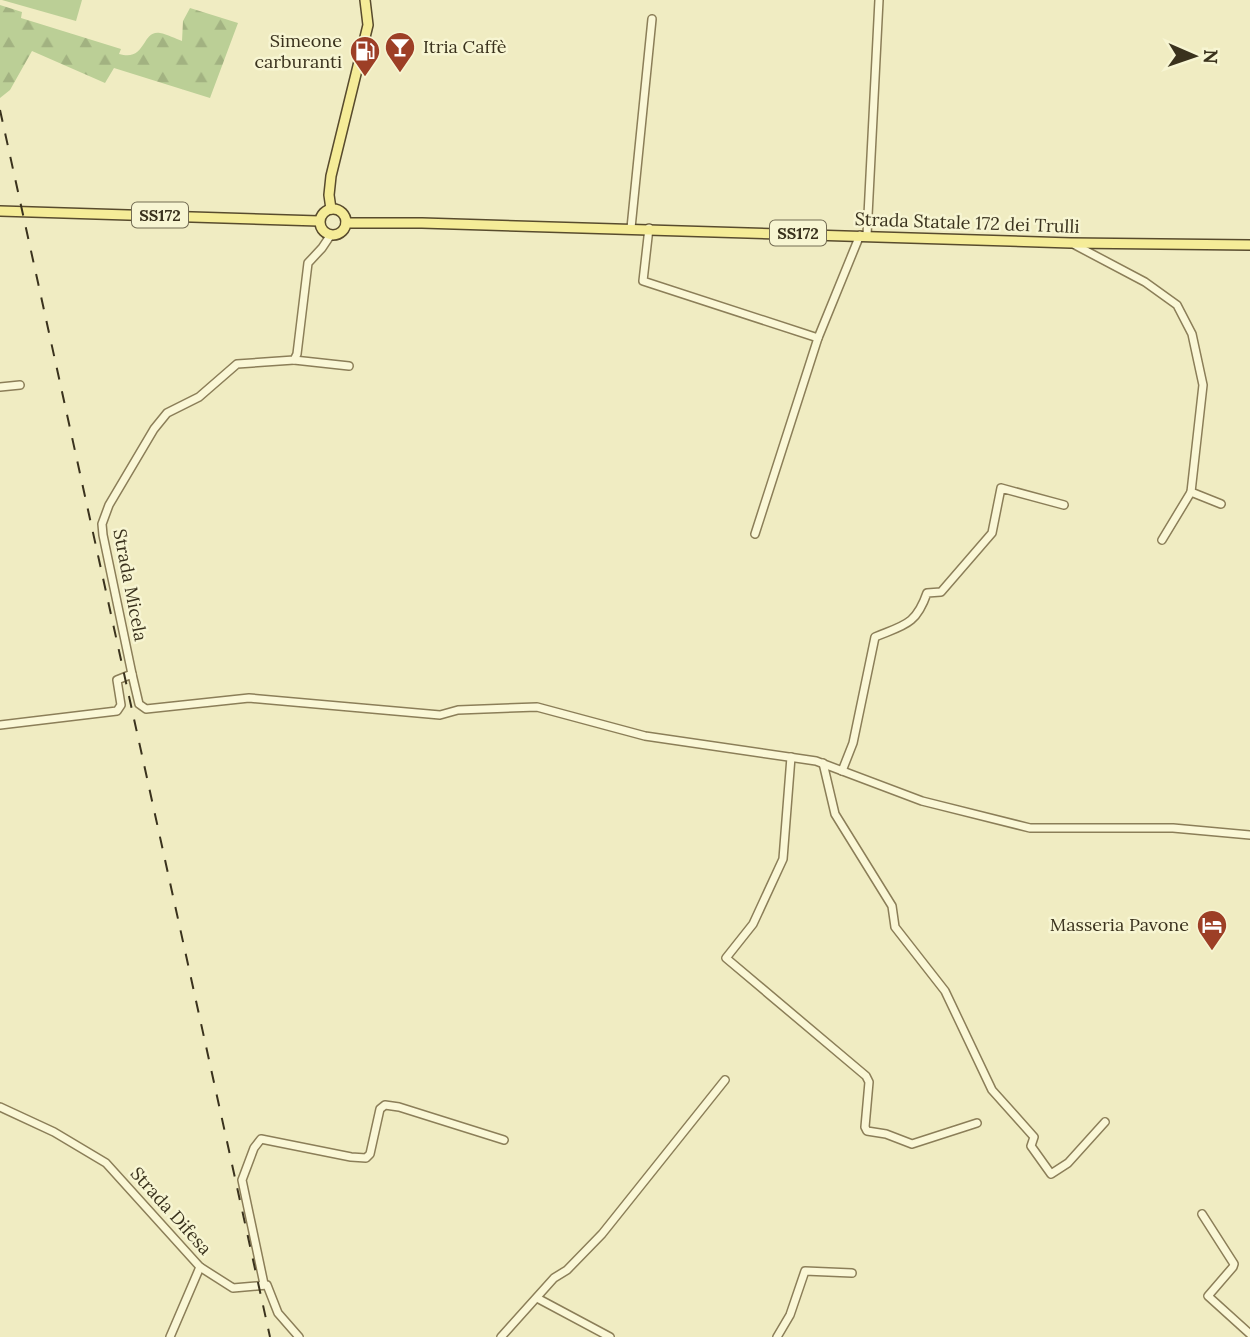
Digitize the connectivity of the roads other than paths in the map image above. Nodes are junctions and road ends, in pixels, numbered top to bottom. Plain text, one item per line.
1 (365, 0) edge
2 (879, 0) edge
3 (652, 19) dead end
4 (331, 209) junction
5 (0, 211) edge
6 (319, 221) junction
7 (346, 223) junction
8 (631, 228) junction
9 (649, 228) junction
10 (864, 235) junction
11 (330, 236) junction
12 (1071, 243) junction
13 (1250, 245) edge
14 (818, 338) junction
15 (294, 360) junction
16 (349, 366) dead end
17 (19, 385) dead end
18 (0, 387) edge
19 (1191, 492) junction
20 (1221, 504) dead end
21 (1064, 505) dead end
22 (755, 534) dead end
23 (1162, 540) dead end
24 (132, 674) junction
25 (0, 725) edge
26 (791, 757) junction
27 (823, 764) junction
28 (842, 771) junction
29 (1250, 835) edge
30 (725, 1080) dead end
31 (0, 1107) edge
32 (1105, 1122) dead end
33 (977, 1124) dead end
34 (504, 1140) dead end
35 (1202, 1214) dead end
36 (200, 1267) junction
37 (852, 1273) dead end
38 (264, 1284) junction
39 (537, 1298) junction
40 (1250, 1334) edge
41 (170, 1337) edge
42 (299, 1337) edge
43 (501, 1337) edge
44 (610, 1337) edge
45 (777, 1337) edge

1 - 4 main road
2 - 10 street
3 - 8 street
4 - 6 main road
4 - 7 main road
5 - 6 main road, SS172
6 - 11 main road
7 - 8 main road, Strada Statale 172 dei Trulli / SS172
7 - 11 main road
8 - 9 main road, Strada Statale 172 dei Trulli / SS172
9 - 10 main road, Strada Statale 172 dei Trulli / SS172
9 - 14 street
10 - 12 main road, Strada Statale 172 dei Trulli / SS172
10 - 14 street
11 - 15 street
12 - 13 main road, Strada Statale 172 dei Trulli / SS172
12 - 19 street
14 - 22 street
15 - 16 street, Strada Micela
15 - 24 street, Strada Micela
17 - 18 street
19 - 20 street
19 - 23 street
21 - 28 street
24 - 25 street
24 - 26 street, Strada Micela
26 - 27 street
26 - 33 street
27 - 28 street
27 - 32 street
28 - 29 street
30 - 39 street
31 - 36 street, Strada Difesa
34 - 38 street
35 - 40 street
36 - 38 street, Strada Difesa
36 - 41 street
37 - 45 street
38 - 42 street
39 - 43 street
39 - 44 street

